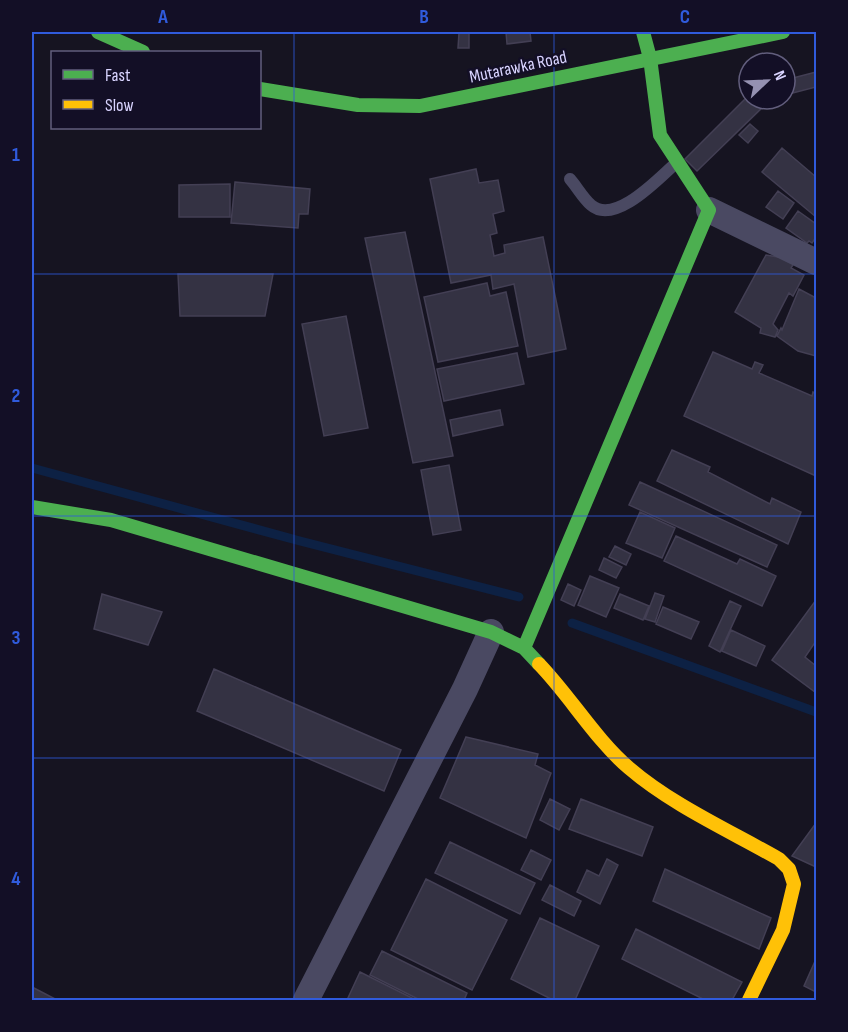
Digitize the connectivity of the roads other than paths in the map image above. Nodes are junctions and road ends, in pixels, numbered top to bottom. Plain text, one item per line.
1 (98, 32) edge
2 (643, 32) edge
3 (783, 32) edge
4 (141, 51) edge
5 (650, 58) junction
6 (261, 89) edge
7 (677, 162) junction
8 (570, 179) dead end
9 (709, 210) junction
10 (816, 262) edge
11 (32, 507) edge
12 (490, 632) junction
13 (524, 648) junction
14 (306, 1000) edge
15 (749, 1000) edge

1 - 4 street
2 - 5 street
3 - 5 street, Mutarawka Road
5 - 6 street, Mutarawka Road
5 - 7 street
7 - 8 lane
7 - 9 street
9 - 10 street
9 - 13 street
11 - 12 street
12 - 13 street
12 - 14 street
13 - 15 street

